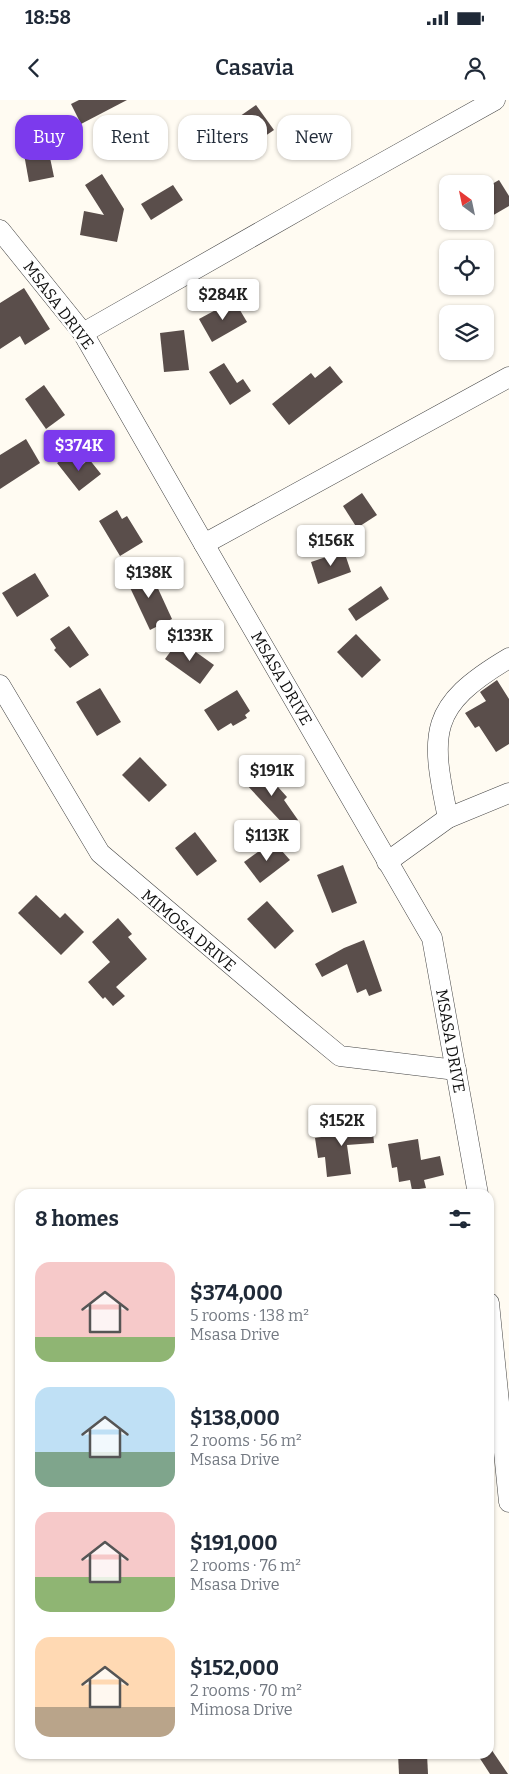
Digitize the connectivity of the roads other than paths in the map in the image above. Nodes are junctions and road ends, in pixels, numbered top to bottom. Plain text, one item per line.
1 (494, 100) edge
2 (0, 230) edge
3 (83, 333) junction
4 (509, 376) edge
5 (204, 544) junction
6 (509, 658) edge
7 (0, 685) edge
8 (509, 792) edge
9 (448, 818) junction
10 (387, 862) junction
11 (456, 1070) junction
12 (477, 1189) edge
13 (494, 1353) edge
14 (509, 1502) edge

1 - 3 street
2 - 3 street, MSASA DRIVE
3 - 5 street, MSASA DRIVE
4 - 5 street
5 - 10 street, MSASA DRIVE
6 - 9 street
7 - 11 street, MIMOSA DRIVE
8 - 9 street
9 - 10 street
10 - 11 street, MSASA DRIVE
11 - 12 street, MSASA DRIVE
13 - 14 street

